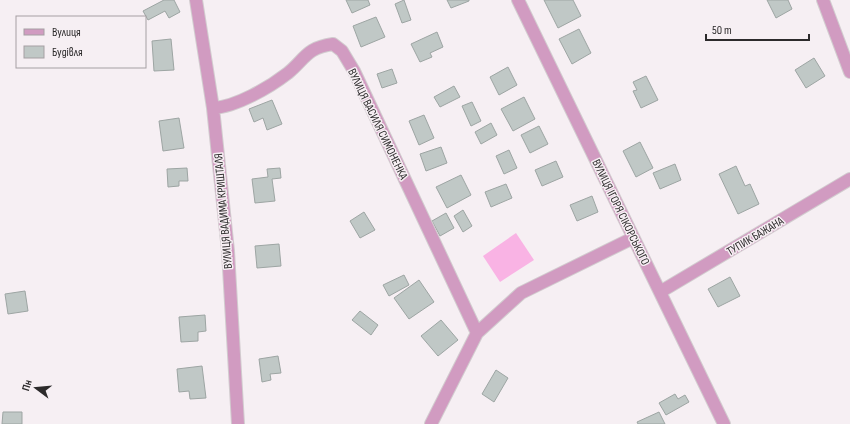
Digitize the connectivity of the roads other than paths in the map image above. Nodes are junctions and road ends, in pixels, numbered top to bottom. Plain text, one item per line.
1 (196, 0) edge
2 (518, 0) edge
3 (823, 0) edge
4 (850, 72) edge
5 (213, 108) junction
6 (850, 180) edge
7 (633, 238) junction
8 (660, 292) junction
9 (477, 333) junction
10 (238, 424) edge
11 (431, 424) edge
12 (724, 424) edge

1 - 5 street, ВУЛИЦЯ ВАДИМА КРИШТАЛЯ
2 - 7 street, ВУЛИЦЯ ІГОРЯ СІКОРСЬКОГО
3 - 4 street
5 - 9 street, ВУЛИЦЯ ВАСИЛЯ СИМОНЕНКА
5 - 10 street, ВУЛИЦЯ ВАДИМА КРИШТАЛЯ
6 - 8 street, ТУПИК БАЖАНА
7 - 8 street, ВУЛИЦЯ ІГОРЯ СІКОРСЬКОГО
7 - 9 street
8 - 12 street, ВУЛИЦЯ ІГОРЯ СІКОРСЬКОГО
9 - 11 street

